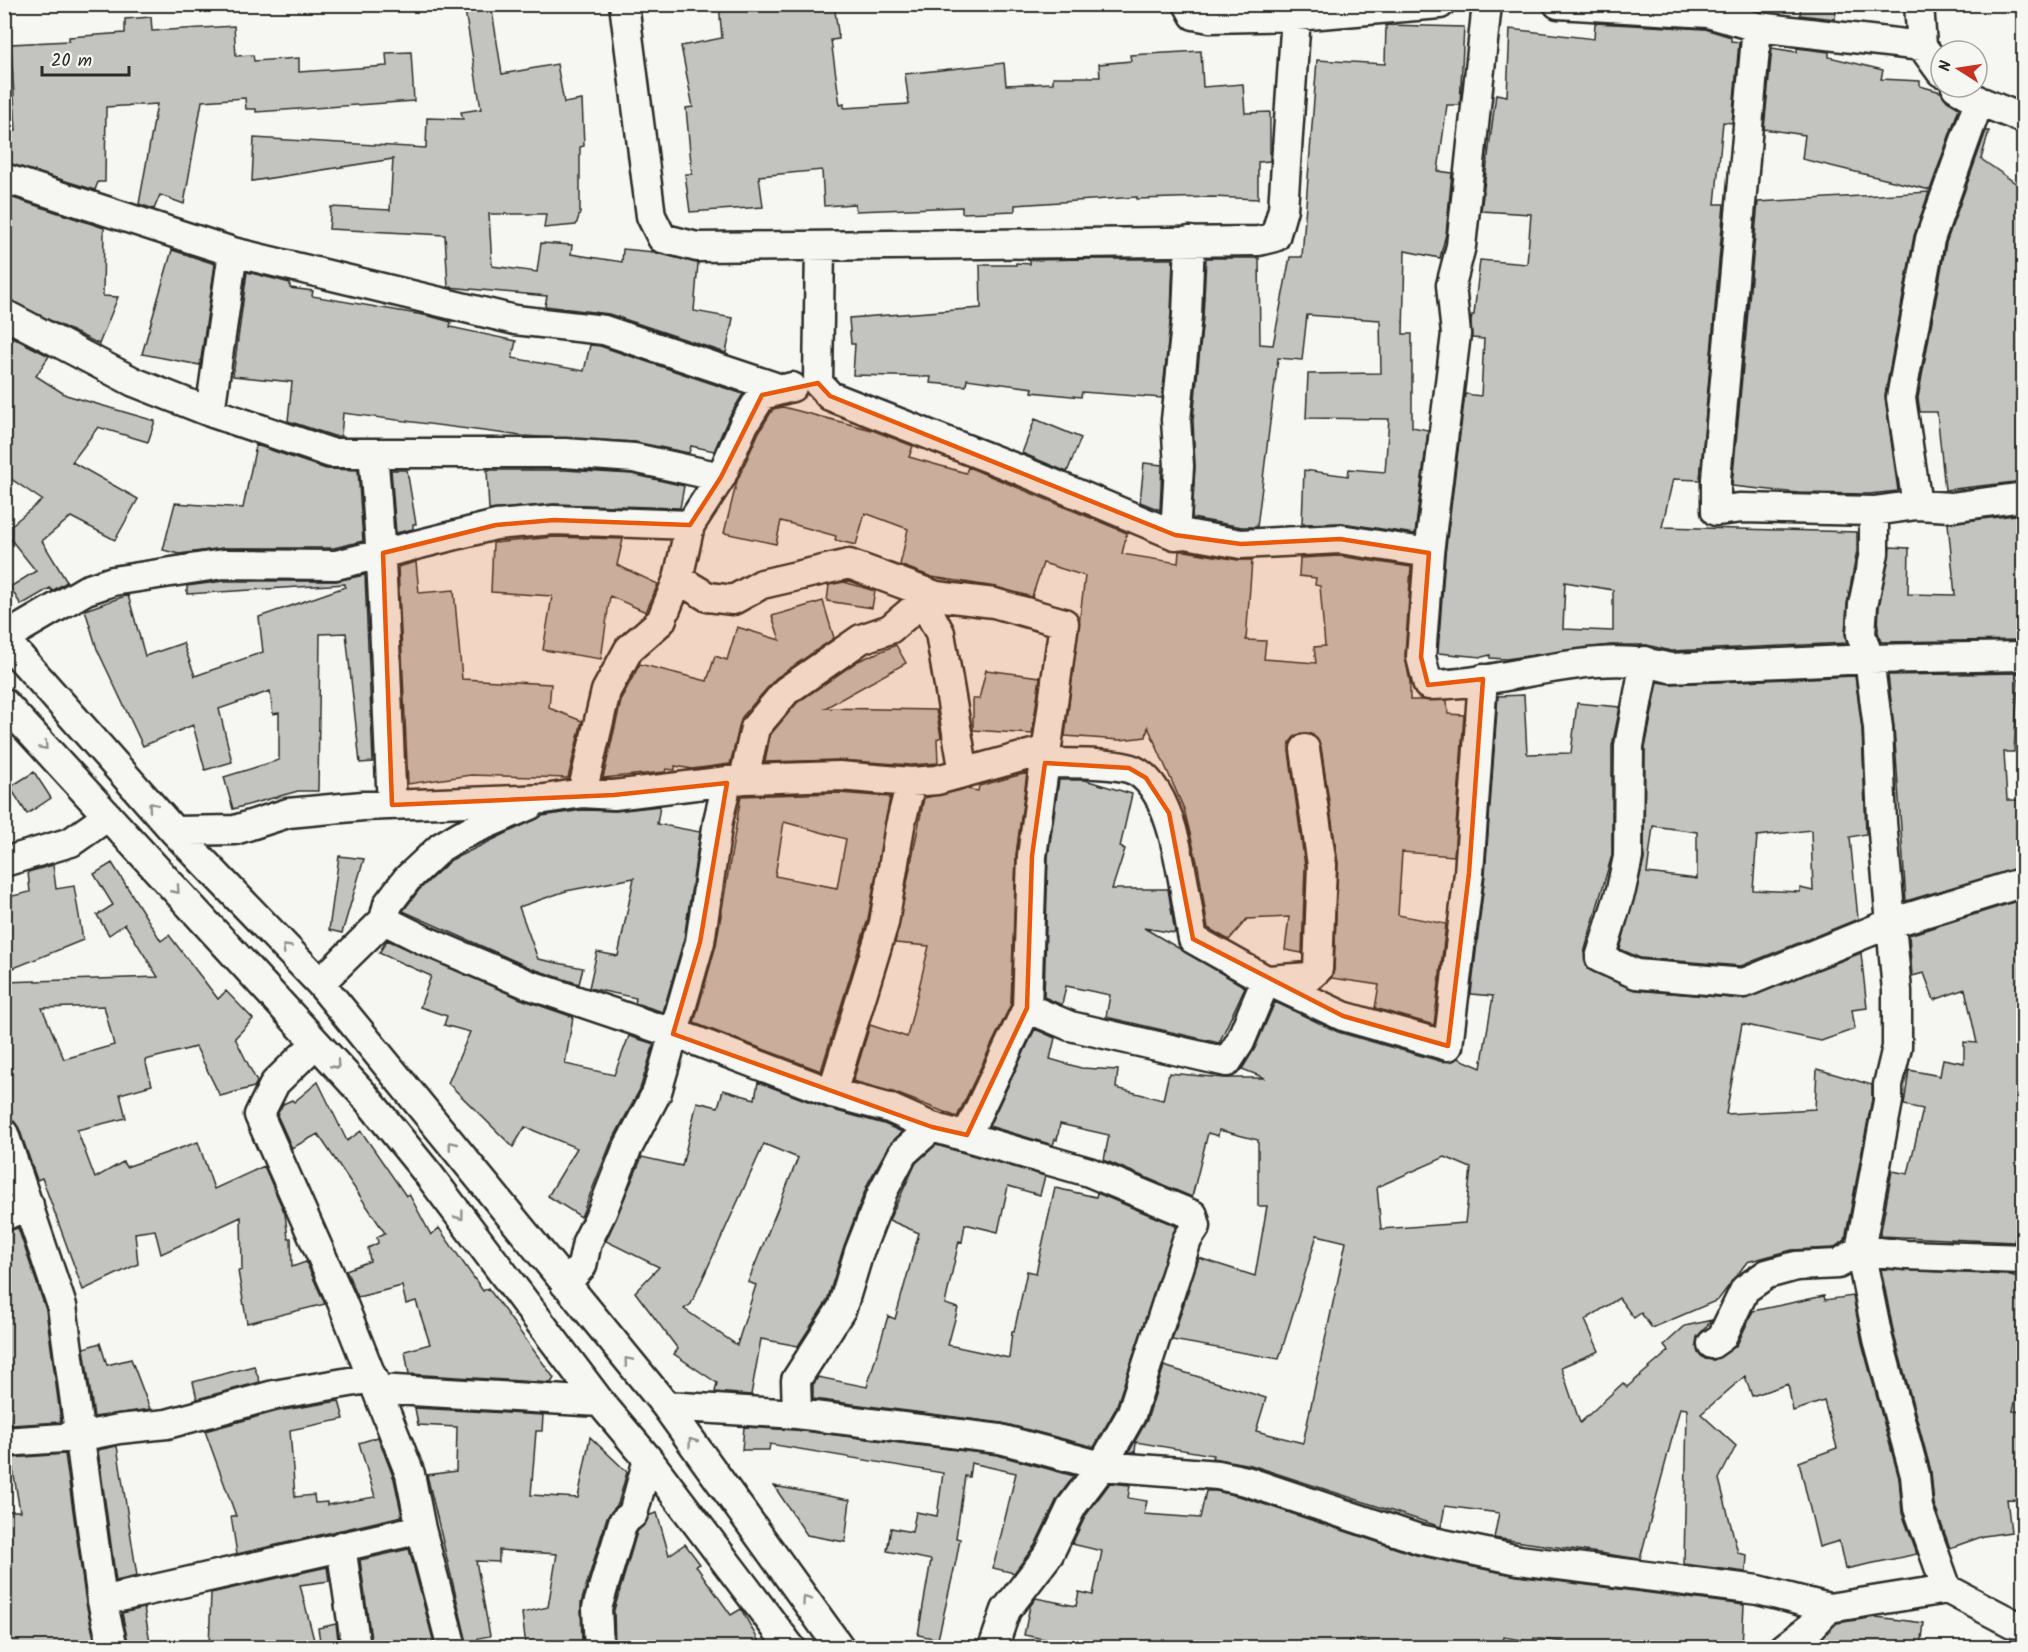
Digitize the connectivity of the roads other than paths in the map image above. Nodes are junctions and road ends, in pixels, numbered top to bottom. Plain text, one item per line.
1 (624, 4) edge
2 (1188, 4) edge
3 (1440, 4) edge
4 (1487, 4) edge
5 (1558, 4) edge
6 (1919, 4) edge
7 (1296, 16) junction
8 (1757, 27) junction
9 (1922, 46) junction
10 (1929, 56) edge
11 (1966, 99) edge
12 (1978, 99) edge
13 (2024, 119) edge
14 (4, 178) edge
15 (1190, 242) junction
16 (820, 246) junction
17 (233, 252) junction
18 (4, 314) edge
19 (818, 383) junction
20 (781, 389) junction
21 (210, 412) junction
22 (374, 454) junction
23 (721, 477) junction
24 (2024, 497) edge
25 (1917, 505) junction
26 (1874, 511) junction
27 (690, 525) junction
28 (1175, 535) junction
29 (383, 553) junction
30 (1429, 553) junction
31 (678, 579) junction
32 (930, 599) junction
33 (4, 638) edge
34 (2024, 656) edge
35 (1869, 659) junction
36 (1645, 661) junction
37 (1483, 679) junction
38 (4, 704) edge
39 (1305, 749) dead end
40 (1045, 763) junction
41 (964, 772) junction
42 (735, 781) junction
43 (911, 782) junction
44 (582, 793) junction
45 (545, 799) junction
46 (392, 805) junction
47 (108, 816) junction
48 (174, 831) junction
49 (4, 862) edge
50 (2024, 882) edge
51 (384, 920) junction
52 (1891, 923) junction
53 (1266, 980) junction
54 (320, 983) junction
55 (1027, 1008) junction
56 (673, 1034) junction
57 (316, 1043) junction
58 (832, 1093) junction
59 (932, 1127) junction
60 (4, 1134) edge
61 (967, 1135) junction
62 (17, 1210) edge
63 (1860, 1250) junction
64 (2024, 1259) edge
65 (565, 1284) junction
66 (1712, 1344) dead end
67 (375, 1384) junction
68 (600, 1402) junction
69 (666, 1406) junction
70 (797, 1414) junction
71 (78, 1437) junction
72 (4, 1442) edge
73 (648, 1459) junction
74 (1102, 1466) junction
75 (421, 1529) junction
76 (341, 1546) junction
77 (1947, 1589) junction
78 (102, 1601) junction
79 (1829, 1608) junction
80 (2024, 1624) edge
81 (113, 1647) edge
82 (356, 1647) edge
83 (452, 1647) edge
84 (599, 1647) edge
85 (791, 1647) edge
86 (840, 1647) edge
87 (993, 1647) edge
88 (1784, 1647) edge

1 - 16 street
2 - 7 street
3 - 7 street
4 - 30 street
5 - 8 street
6 - 9 street
7 - 15 street
8 - 9 street
8 - 26 street
9 - 10 street
11 - 25 street
12 - 13 street
14 - 17 street
15 - 16 street
15 - 28 street
16 - 19 street
17 - 20 street
17 - 21 street
18 - 21 street
19 - 20 street
19 - 28 street
20 - 23 street
21 - 22 street
22 - 23 street
22 - 29 street
23 - 27 street
24 - 25 street
25 - 26 street
26 - 35 street
27 - 29 street
27 - 31 street
28 - 30 street
29 - 33 street
29 - 46 street
30 - 37 street
31 - 32 street
31 - 44 street
32 - 40 street
32 - 41 street
32 - 42 street
48 -> 33 street
34 - 35 street
35 - 36 street
35 - 52 street
36 - 37 street
36 - 52 street
37 - 53 street
38 -> 47 street
39 - 53 street
40 - 41 street
40 - 53 street
40 - 55 street
41 - 43 street
42 - 43 street
42 - 44 street
42 - 56 street
43 - 58 street
44 - 45 street
45 - 46 street
45 - 51 street
46 - 48 street
47 - 49 street
47 -> 57 street
54 -> 48 street
50 - 52 street
51 - 54 street
51 - 56 street
52 - 63 street
53 - 55 street
65 -> 54 street
55 - 61 street
56 - 58 street
56 - 65 street
57 - 67 street
57 -> 68 street
58 - 59 street
59 - 61 street
59 - 70 street
60 - 62 street
61 - 74 street
62 - 71 street
63 - 64 street
63 - 66 street
63 - 77 street
69 -> 65 street
67 - 68 street
67 - 71 street
67 - 75 street
68 - 73 street
69 - 70 street
86 -> 69 street
70 - 74 street
71 - 72 street
71 - 78 street
73 - 84 street
73 - 85 street
74 - 79 street
74 - 87 street
75 - 76 street
75 - 83 street
76 - 78 street
76 - 82 street
77 - 79 street
77 - 80 street
78 - 81 street
79 - 88 street

